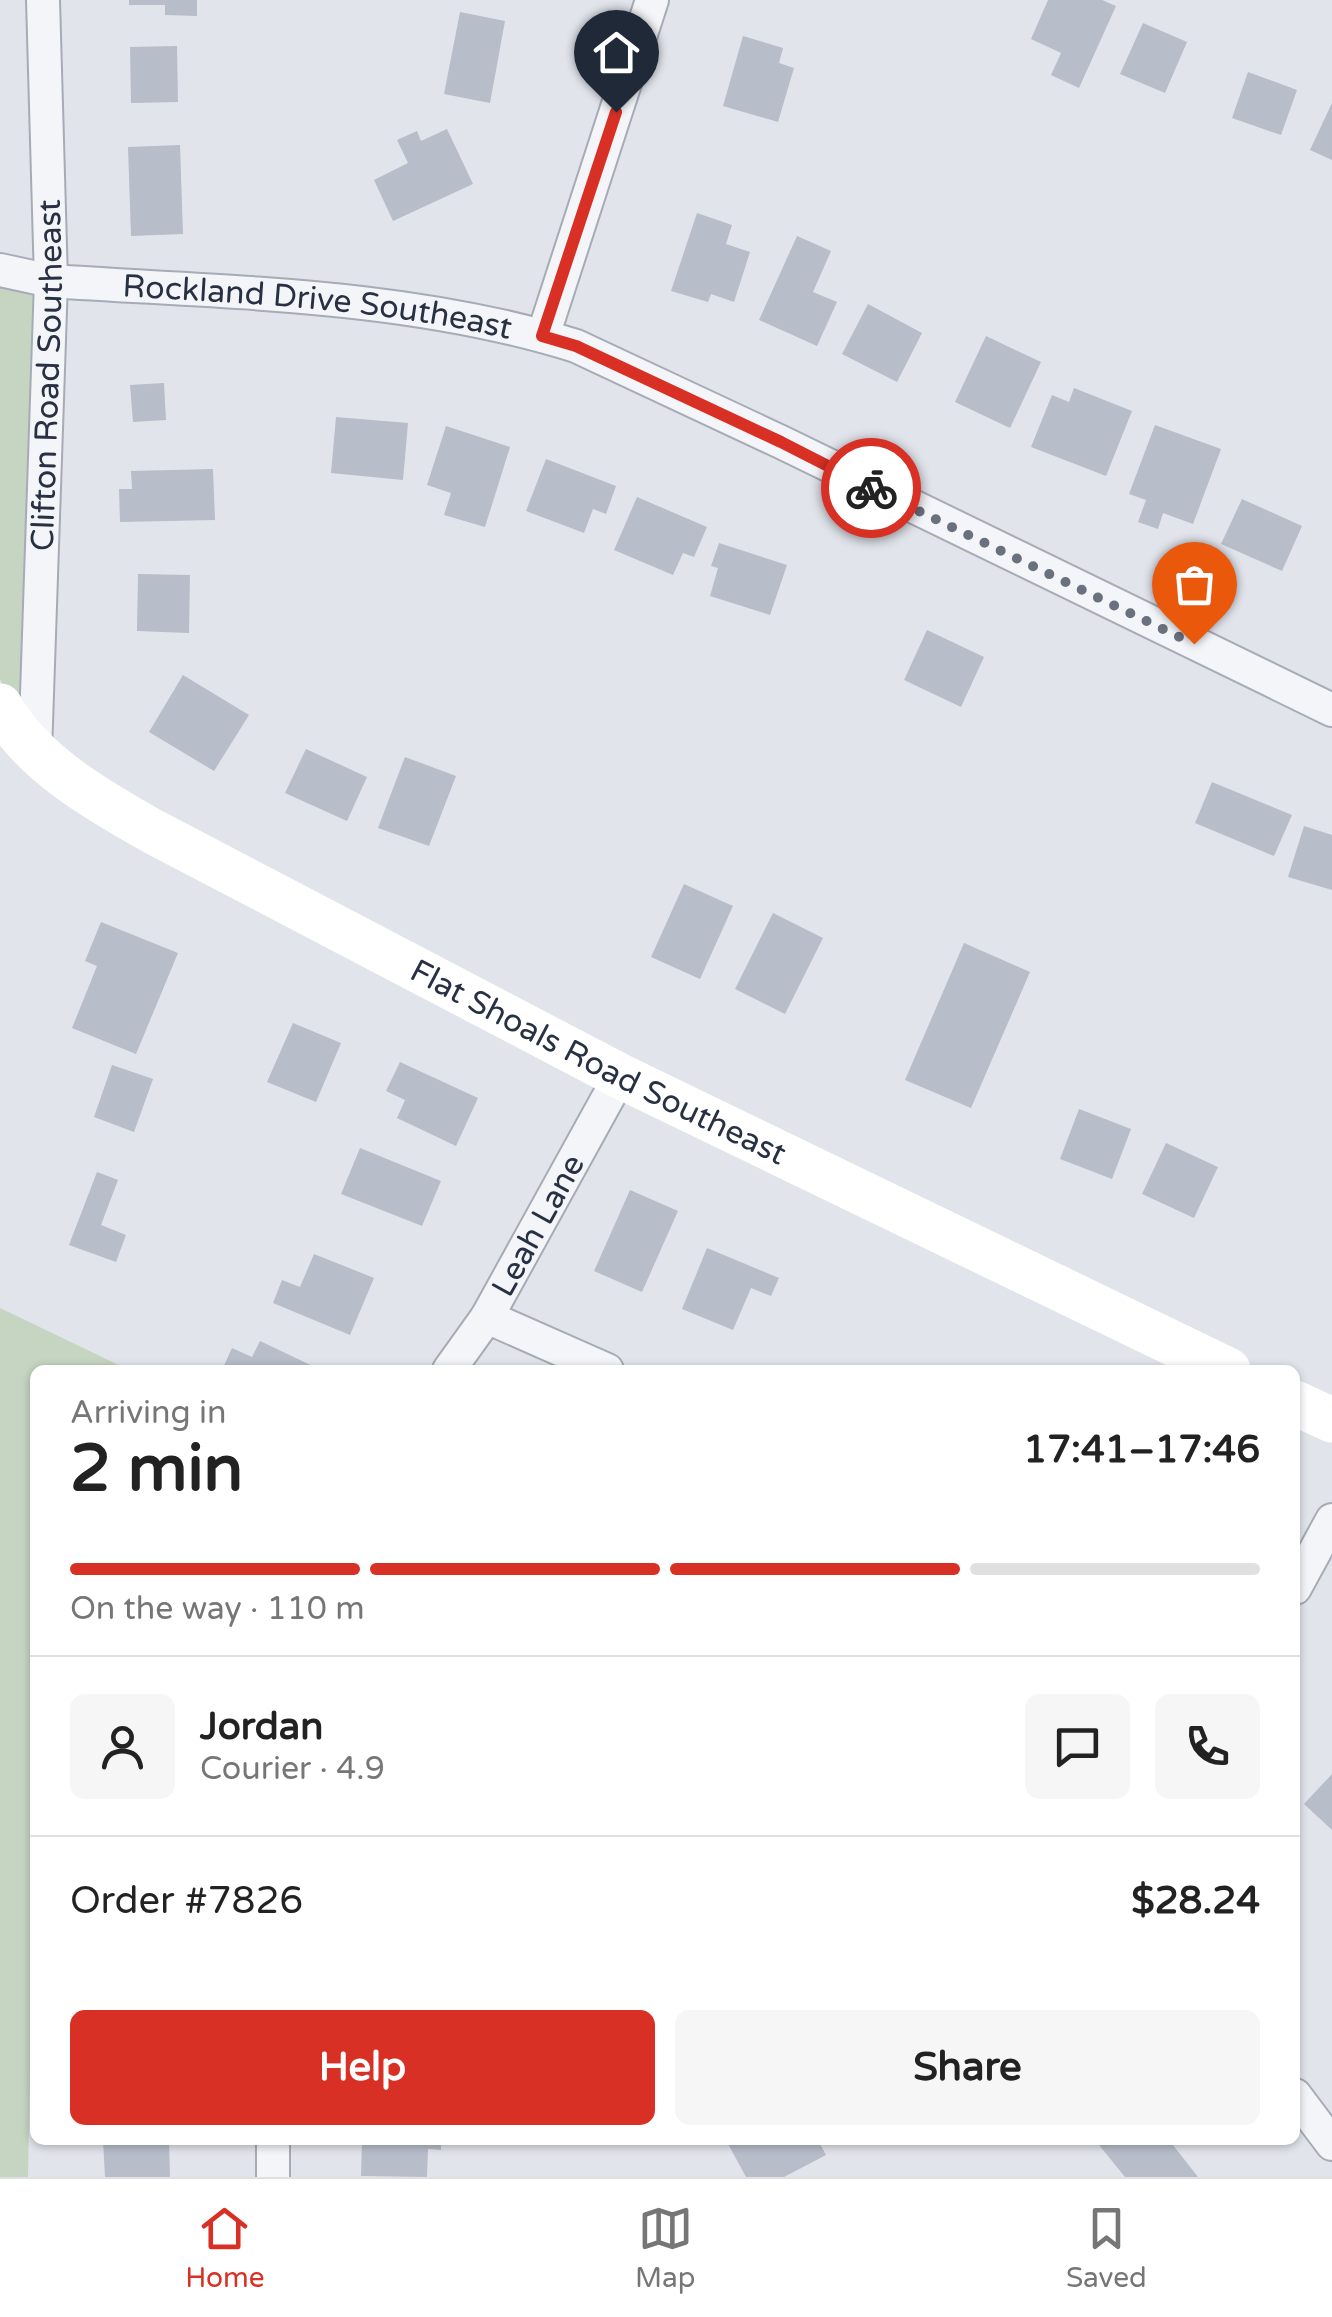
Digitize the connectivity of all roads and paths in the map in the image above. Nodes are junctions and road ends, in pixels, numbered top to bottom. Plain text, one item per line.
1 (43, 0) edge
2 (652, 0) edge
3 (0, 270) edge
4 (51, 281) junction
5 (542, 336) junction
6 (0, 706) edge
7 (1332, 710) edge
8 (35, 753) junction
9 (620, 1076) junction
10 (487, 1316) junction
11 (453, 1365) edge
12 (596, 1365) edge
13 (1218, 1365) edge
14 (1300, 1404) edge
15 (1332, 1420) edge
16 (1332, 1520) edge
17 (1300, 1579) edge
18 (1300, 2102) edge
19 (1332, 2144) edge
20 (273, 2145) edge
21 (273, 2177) edge

1 - 4 street, Clifton Road Southeast
2 - 5 street
3 - 4 street, Rockland Drive Southeast
4 - 5 street, Rockland Drive Southeast
4 - 8 street, Clifton Road Southeast
5 - 7 street, Rockland Drive Southeast
6 - 8 street, Flat Shoals Road Southeast
8 - 9 street, Flat Shoals Road Southeast
9 - 10 street, Leah Lane
9 - 13 street, Flat Shoals Road Southeast
10 - 11 street, Leah Lane
10 - 12 street
14 - 15 street
16 - 17 street
18 - 19 street
20 - 21 street

